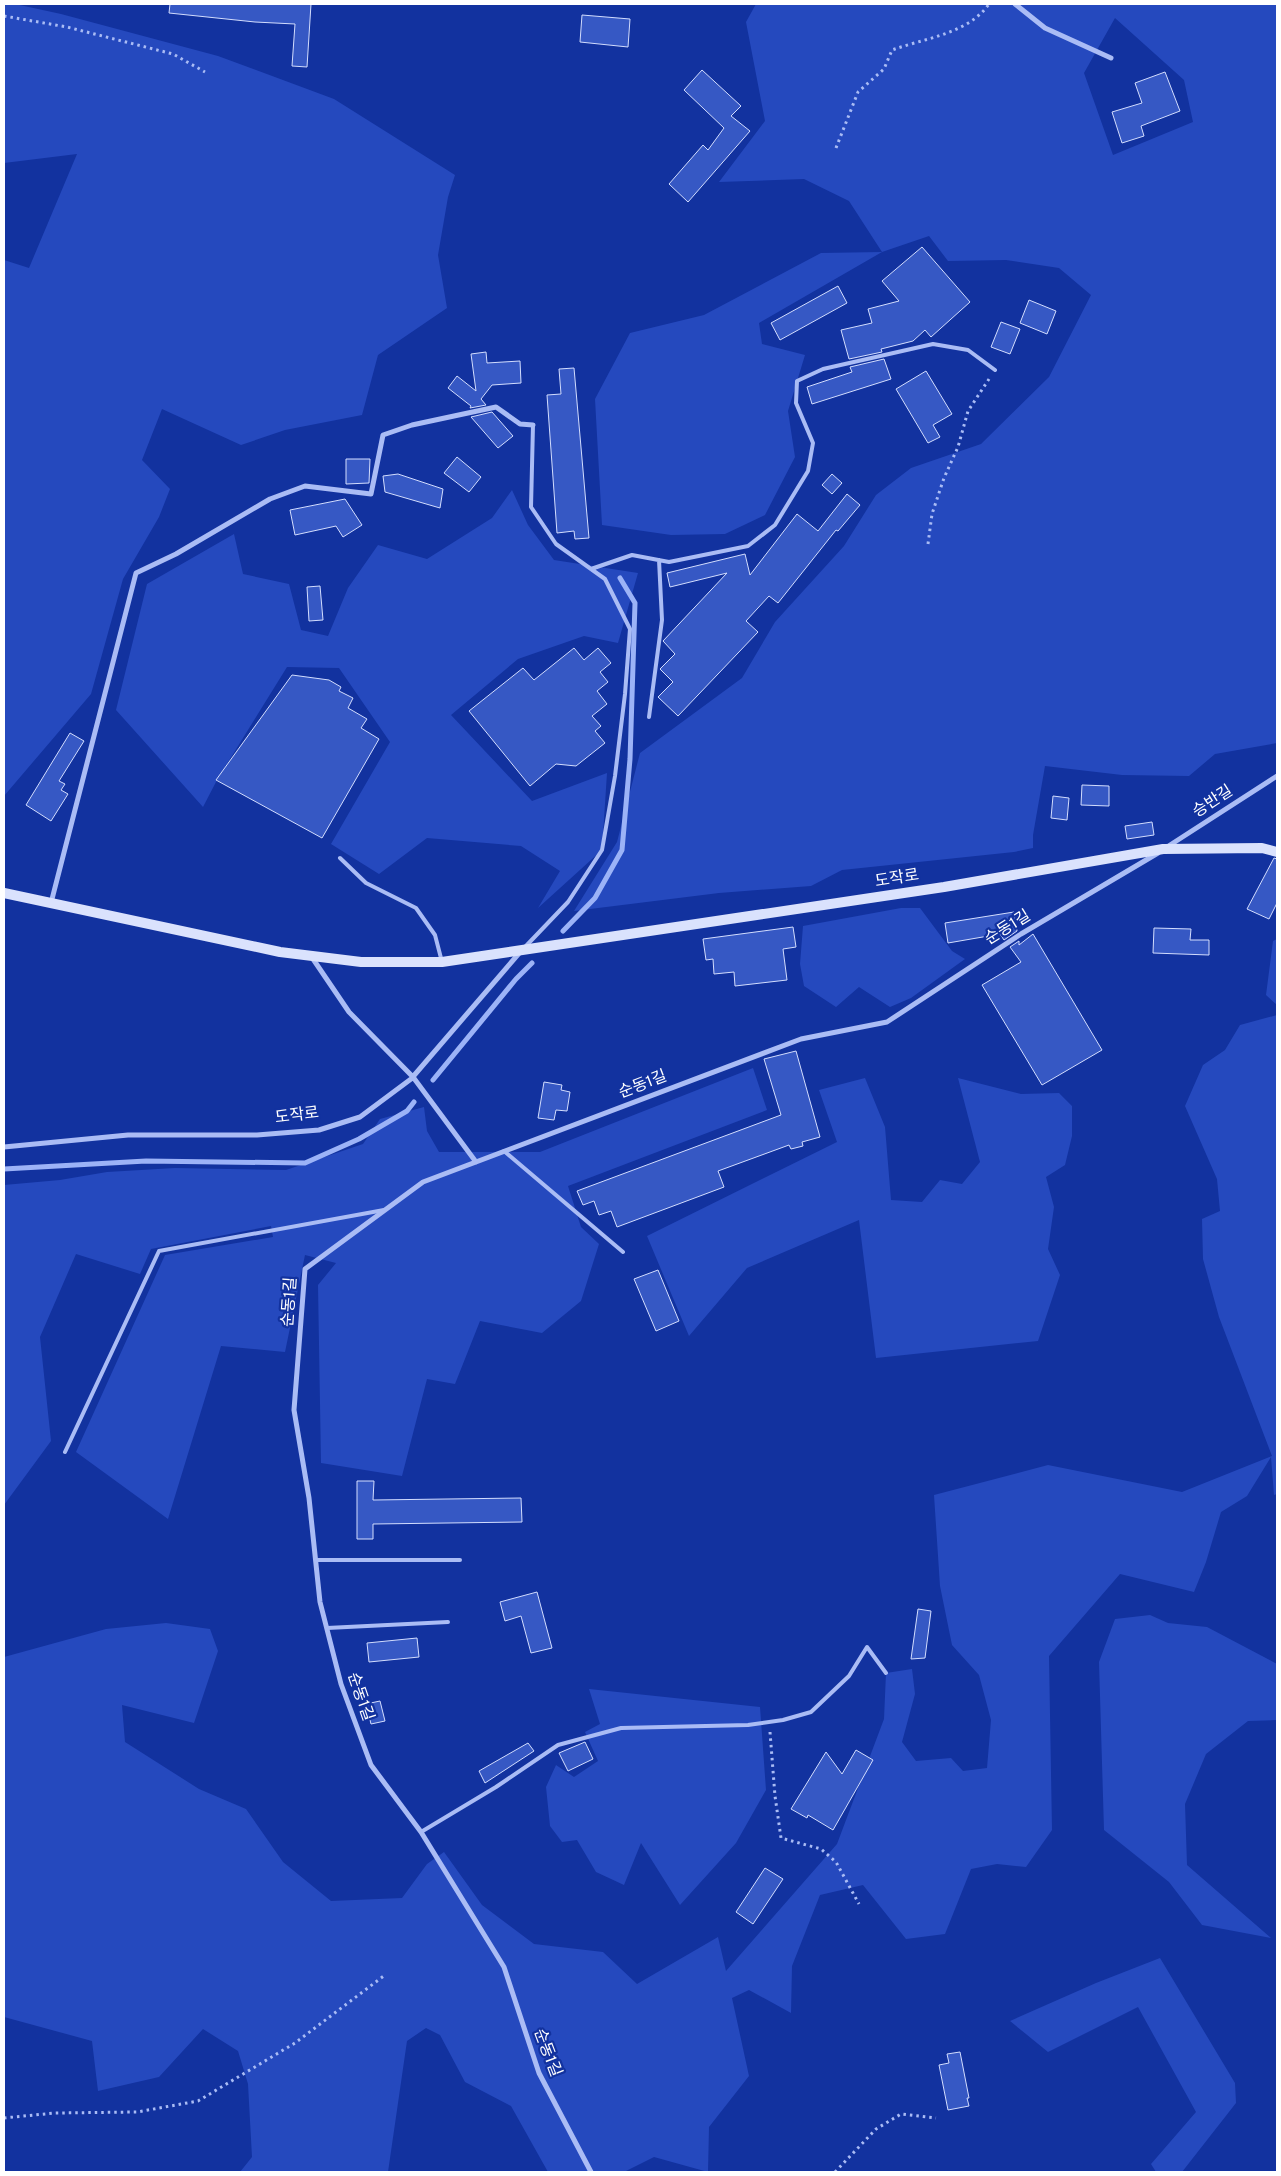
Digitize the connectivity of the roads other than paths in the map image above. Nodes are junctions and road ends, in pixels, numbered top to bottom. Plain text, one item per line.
1 (1015, 4) edge
2 (1111, 58) dead end
3 (996, 370) road end
4 (533, 425) joint
5 (659, 560) junction
6 (591, 569) junction
7 (649, 717) dead end
8 (1277, 776) edge
9 (1163, 849) junction
10 (1277, 852) edge
11 (340, 858) dead end
12 (4, 893) edge
13 (51, 903) junction
14 (522, 951) junction
15 (310, 956) junction
16 (442, 962) junction
17 (413, 1077) junction
18 (4, 1147) edge
19 (504, 1151) junction
20 (476, 1162) junction
21 (386, 1209) junction
22 (623, 1252) dead end
23 (65, 1452) dead end
24 (316, 1560) junction
25 (460, 1560) dead end
26 (448, 1622) dead end
27 (327, 1628) junction
28 (886, 1673) dead end
29 (421, 1832) junction
30 (591, 2172) edge

1 - 2 street
3 - 5 lane
4 - 6 lane
4 - 13 street
5 - 6 lane
5 - 7 lane
6 - 14 lane
8 - 9 street, 승반길
9 - 10 street, 도작로
9 - 14 street, 도작로
9 - 19 street, 순동1길
11 - 16 lane
12 - 13 street, 도작로
13 - 15 street, 도작로
14 - 16 street, 도작로
14 - 17 street, 도작로
15 - 16 street, 도작로
15 - 17 street
17 - 18 street, 도작로
17 - 20 street
19 - 20 street, 순동1길
19 - 22 lane
20 - 21 street, 순동1길
21 - 23 lane
21 - 24 street, 순동1길
24 - 25 lane
24 - 27 street, 순동1길
26 - 27 lane
27 - 29 street, 순동1길
28 - 29 lane
29 - 30 street, 순동1길

